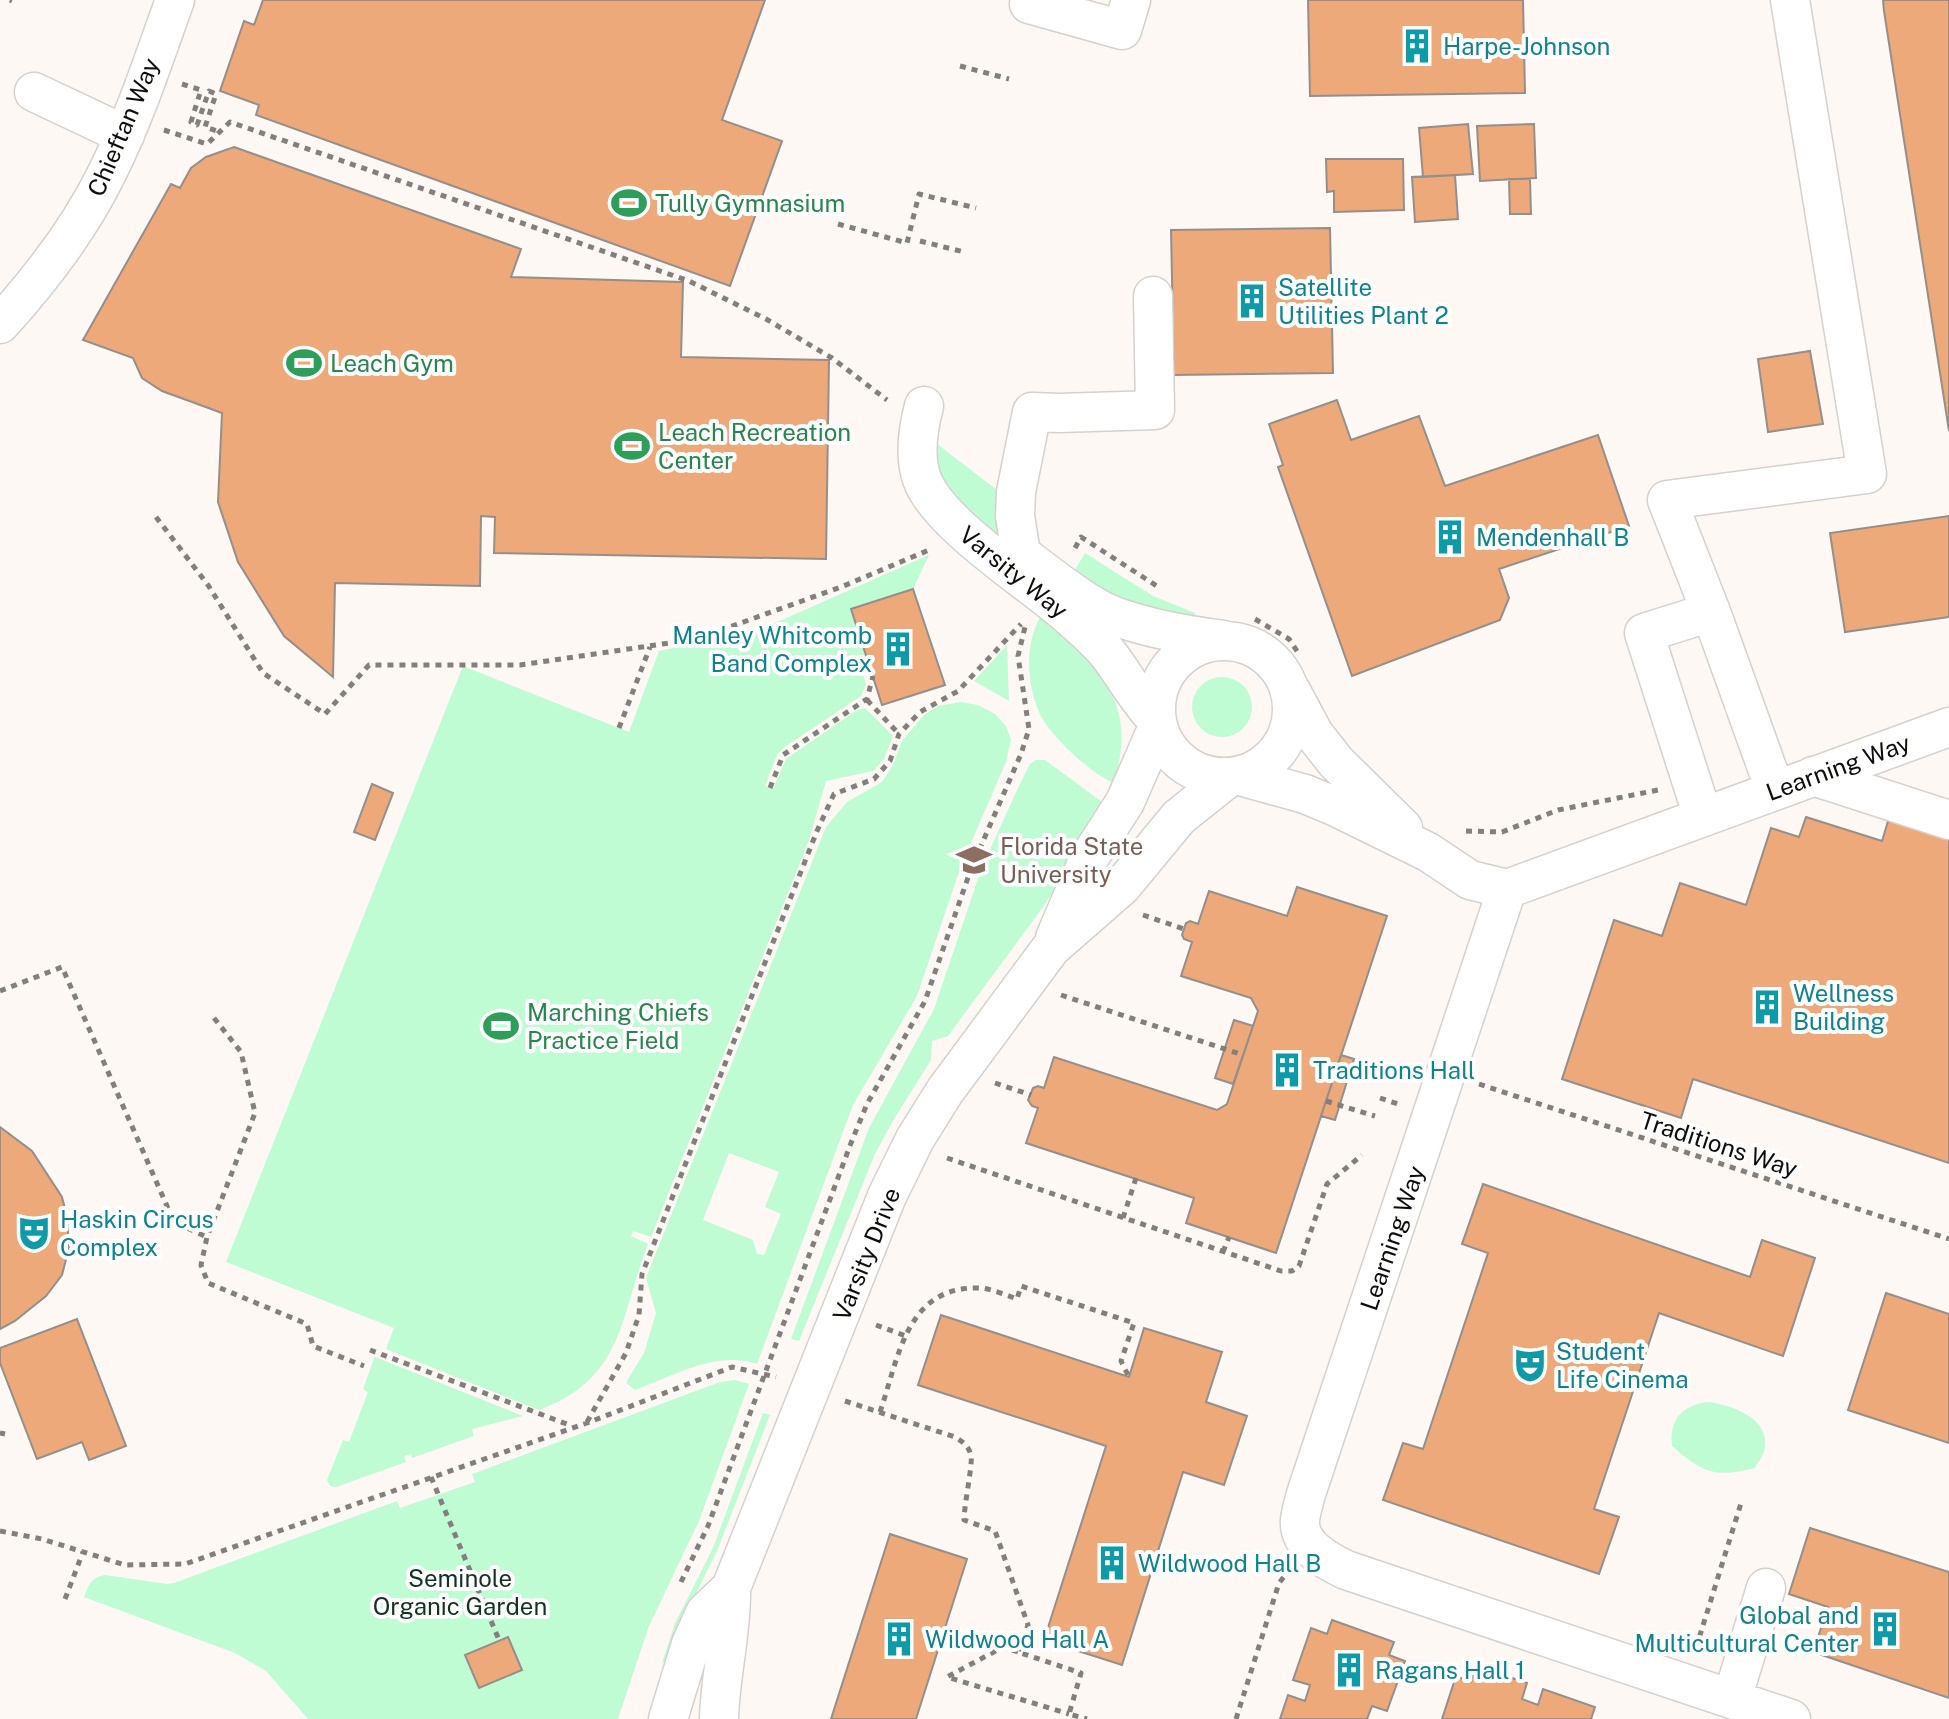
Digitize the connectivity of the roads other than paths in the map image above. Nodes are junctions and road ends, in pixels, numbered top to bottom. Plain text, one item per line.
1 (175, 0) edge
2 (1790, 0) edge
3 (1029, 4) dead end
4 (1127, 15) edge
5 (34, 92) dead end
6 (125, 135) junction
7 (1153, 296) dead end
8 (0, 324) edge
9 (906, 404) road end
10 (1711, 612) junction
11 (1235, 628) junction
12 (1297, 676) junction
13 (1156, 724) junction
14 (1949, 727) edge
15 (1813, 776) junction
16 (1234, 777) junction
17 (1775, 790) junction
18 (1698, 800) junction
19 (1949, 820) edge
20 (1442, 840) junction
21 (1507, 889) junction
22 (1051, 948) junction
23 (731, 1588) junction
24 (1766, 1588) dead end
25 (1732, 1699) junction
26 (668, 1719) edge
27 (719, 1719) edge
28 (1791, 1719) edge

1 - 6 street, Chieftan Way
2 - 10 street
3 - 4 street
5 - 6 street
6 - 8 street, Chieftan Way
7 - 11 street, Varsity Way
9 - 13 street, Varsity Way
10 - 17 street
10 - 18 street
11 - 12 street
11 - 13 street
12 - 16 street
12 - 20 street
13 - 16 street
13 - 22 street, Varsity Drive
14 - 15 street, Learning Way
15 - 17 street, Learning Way
15 - 19 street
16 - 20 street
16 - 22 street, Varsity Drive
17 - 18 street, Learning Way
18 - 21 street, Learning Way
20 - 21 street
21 - 25 street, Learning Way
22 - 23 street, Varsity Drive
23 - 26 street, Varsity Drive
23 - 27 street, Varsity Drive
24 - 25 street
25 - 28 street

